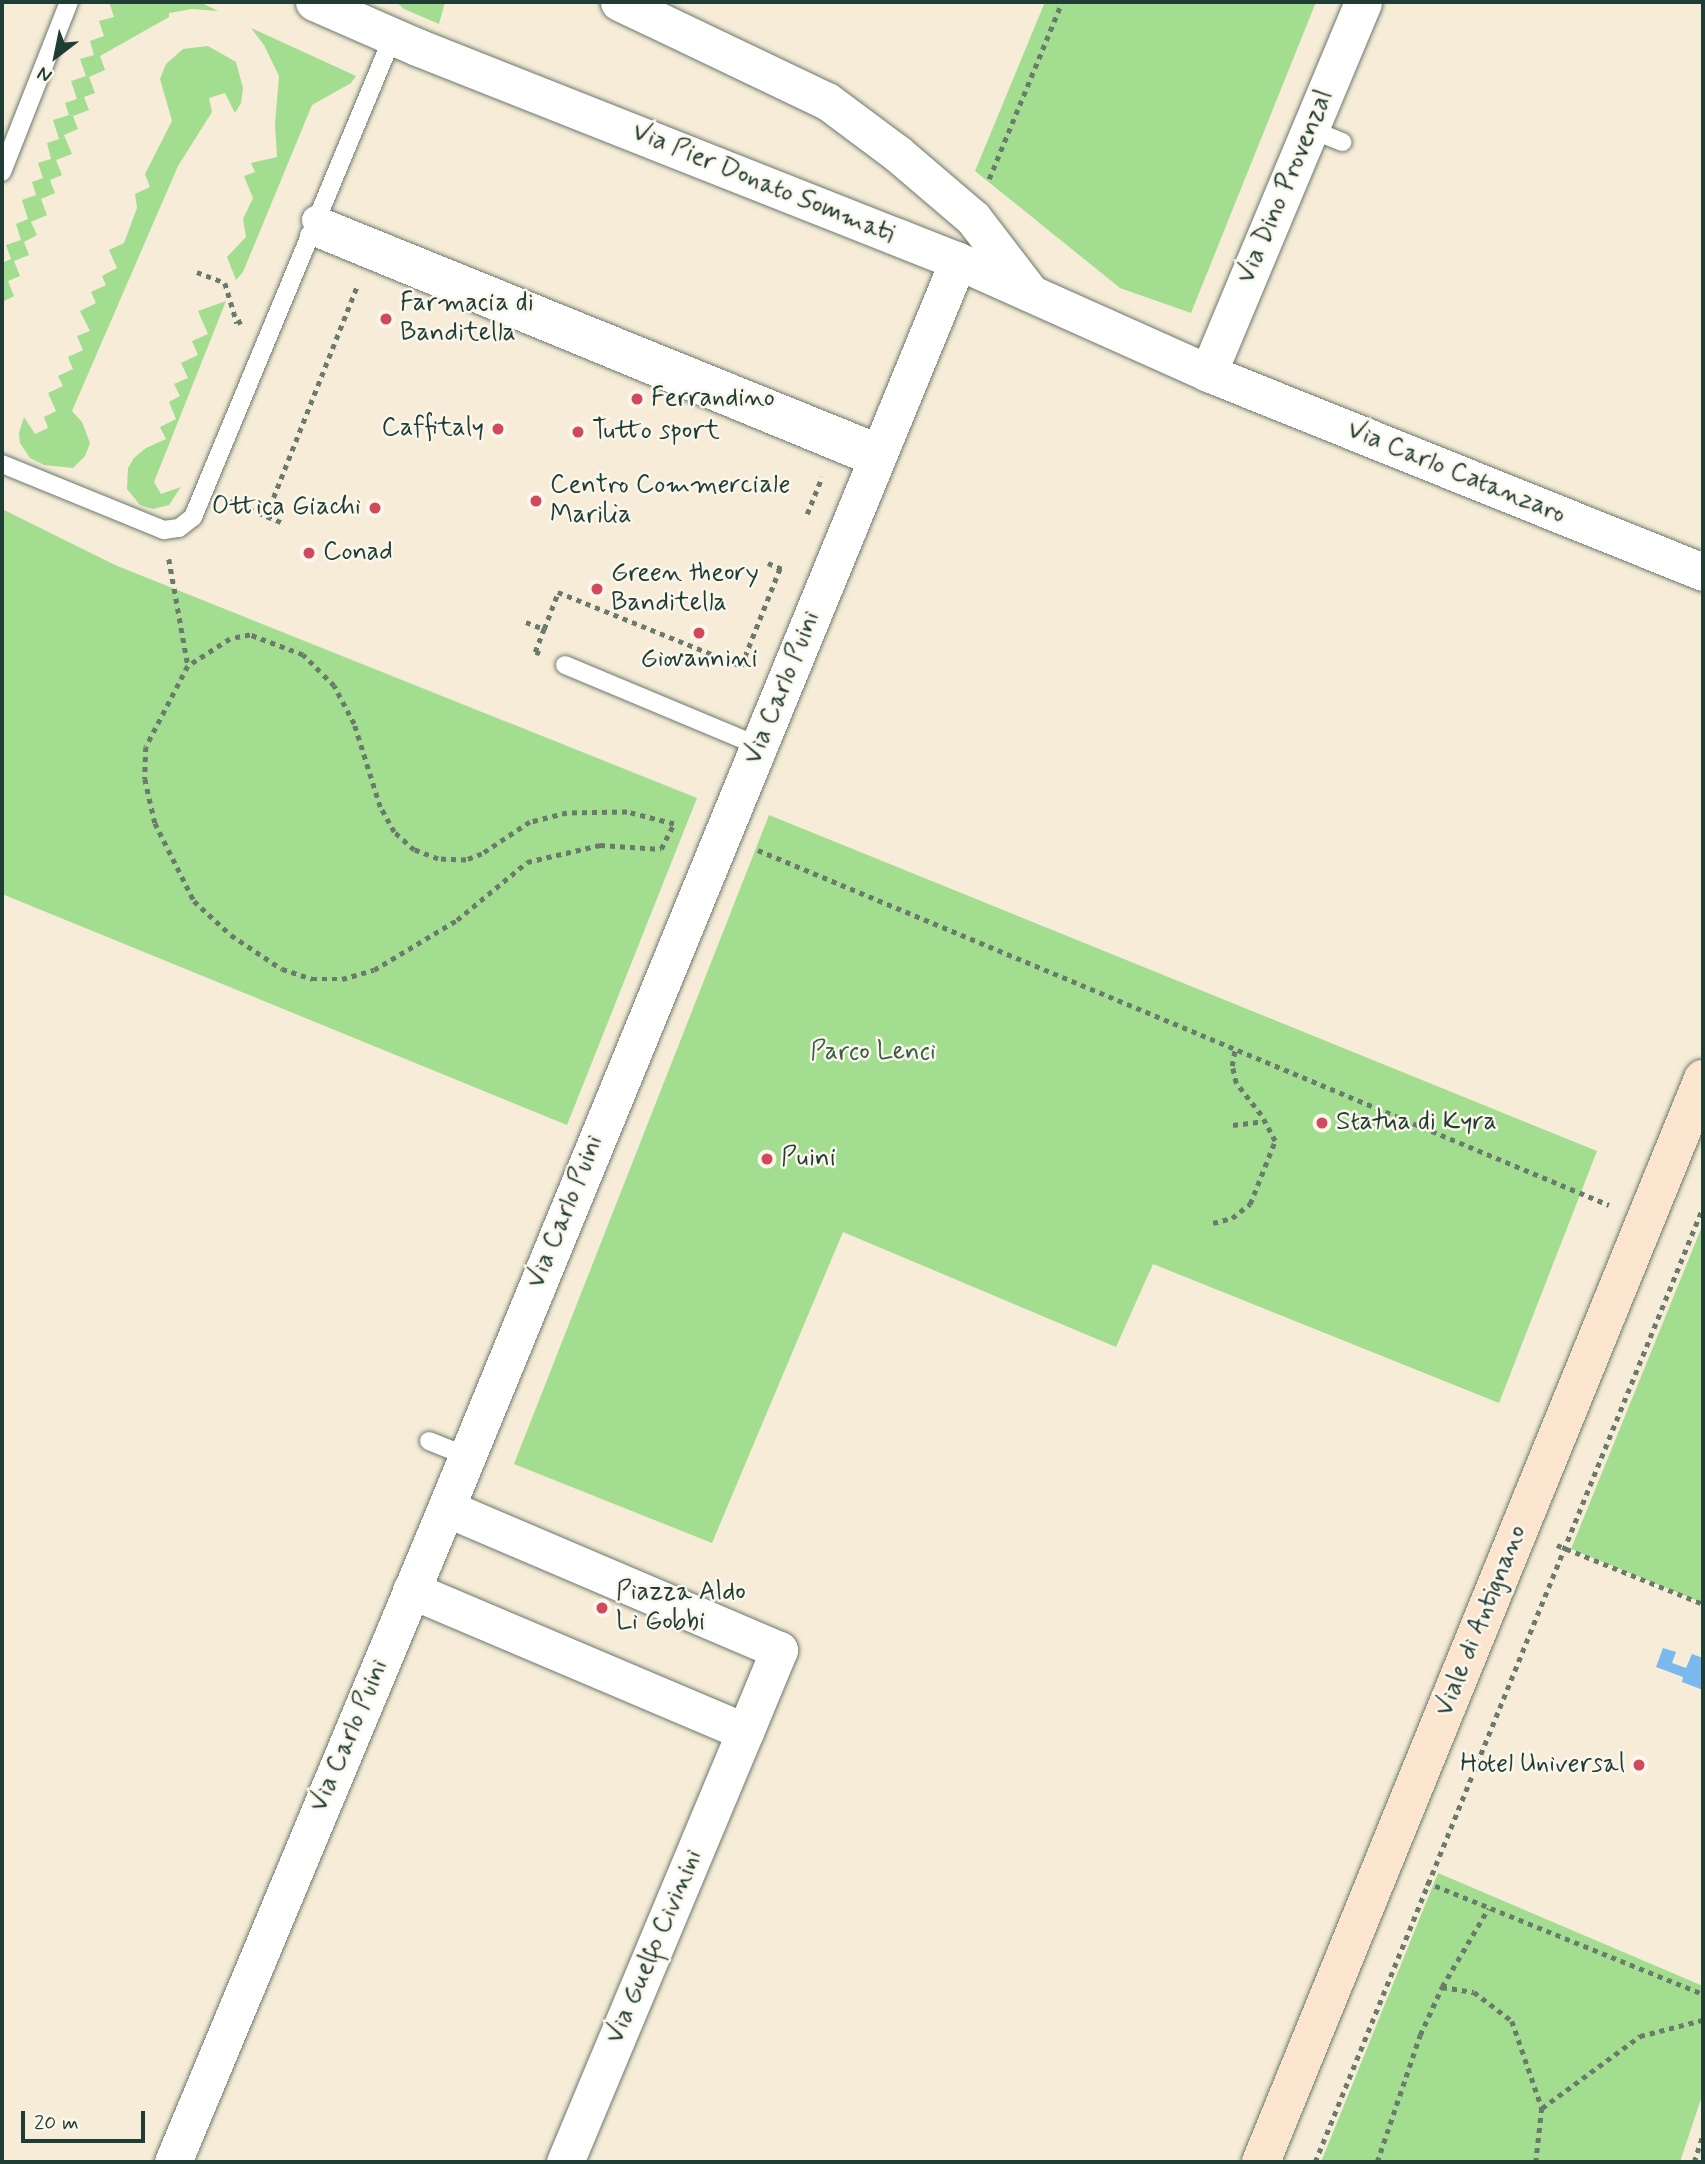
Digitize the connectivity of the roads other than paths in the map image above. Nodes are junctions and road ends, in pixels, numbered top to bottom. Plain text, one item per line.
1 (69, 2) edge
2 (314, 2) edge
3 (619, 2) edge
4 (1363, 2) edge
5 (393, 36) junction
6 (2, 172) edge
7 (312, 228) junction
8 (958, 261) junction
9 (1031, 294) junction
10 (1208, 373) junction
11 (877, 458) junction
12 (2, 464) edge
13 (1703, 572) edge
14 (565, 665) dead end
15 (759, 746) junction
16 (1703, 1079) edge
17 (429, 1441) dead end
18 (466, 1456) junction
19 (446, 1508) junction
20 (411, 1590) junction
21 (745, 1732) junction
22 (173, 2162) edge
23 (565, 2162) edge
24 (1261, 2162) edge

1 - 6 lane
2 - 5 street, Via Pier Donato Sommati
3 - 9 street
4 - 10 street, Via Dino Provenzal
5 - 7 lane
5 - 8 street, Via Pier Donato Sommati
7 - 11 street
7 - 12 lane
8 - 9 street, Via Pier Donato Sommati
8 - 11 street, Via Carlo Puini
9 - 10 street, Via Pier Donato Sommati
10 - 13 street, Via Carlo Catanzaro
11 - 15 street, Via Carlo Puini
14 - 15 lane
15 - 18 street, Via Carlo Puini
16 - 24 main road, Viale di Antignano
17 - 18 lane
18 - 19 street, Via Carlo Puini
19 - 20 street, Via Carlo Puini
19 - 21 street
20 - 21 street
20 - 22 street, Via Carlo Puini
21 - 23 street, Via Guelfo Civinini

